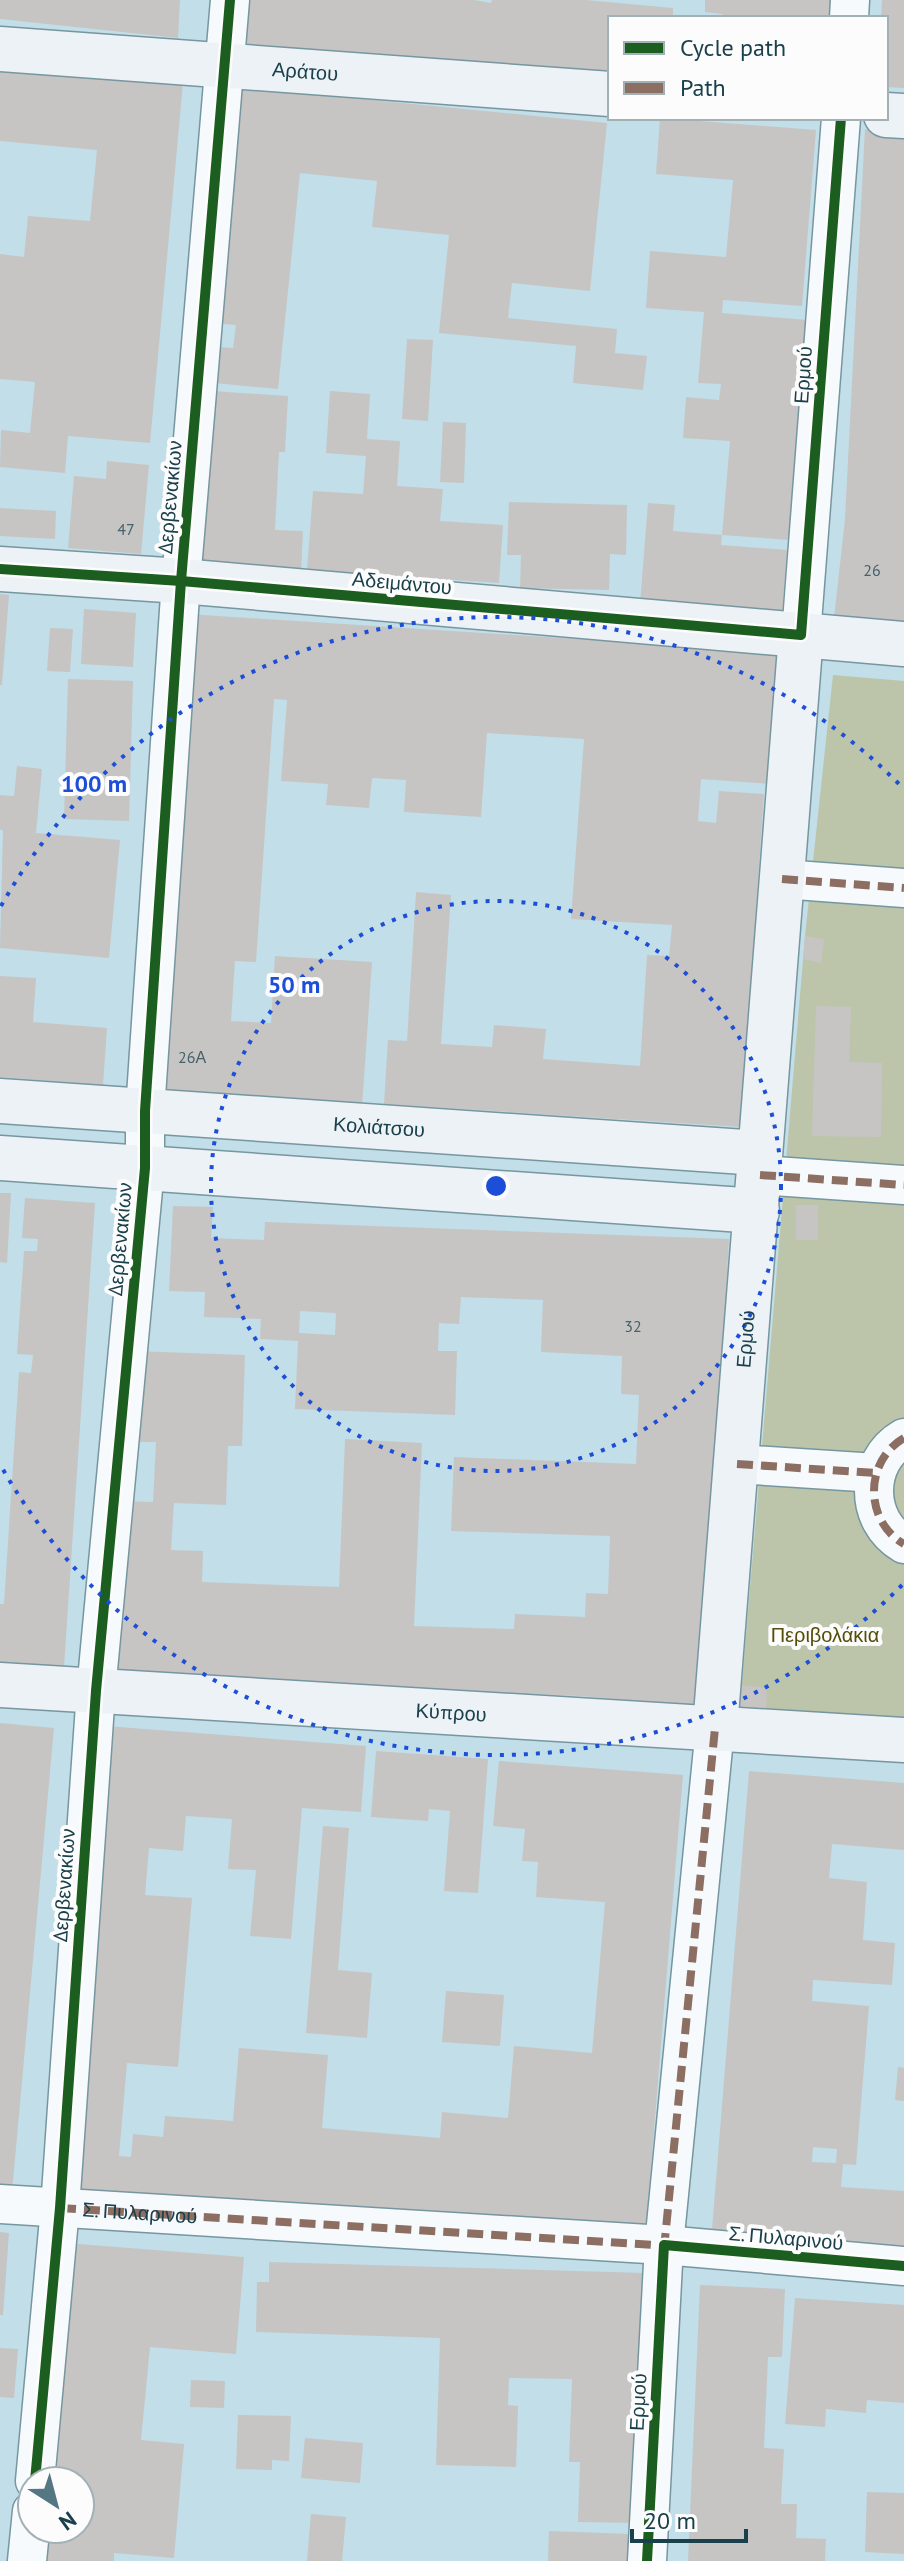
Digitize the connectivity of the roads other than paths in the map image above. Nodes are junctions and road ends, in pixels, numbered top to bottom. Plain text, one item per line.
1 (230, 0) edge
2 (0, 49) edge
3 (225, 65) junction
4 (608, 94) edge
5 (841, 120) edge
6 (0, 569) edge
7 (181, 581) junction
8 (801, 635) junction
9 (904, 644) edge
10 (782, 879) junction
11 (904, 888) edge
12 (0, 1101) edge
13 (145, 1111) junction
14 (0, 1158) edge
15 (145, 1168) junction
16 (759, 1180) junction
17 (904, 1185) edge
18 (904, 1438) edge
19 (737, 1464) junction
20 (876, 1473) junction
21 (904, 1544) edge
22 (0, 1685) edge
23 (96, 1691) junction
24 (715, 1728) junction
25 (904, 1740) edge
26 (0, 2204) edge
27 (60, 2208) junction
28 (664, 2245) junction
29 (904, 2266) edge
30 (36, 2465) edge
31 (647, 2561) edge

1 - 3 street, Δερβενακίων
2 - 3 street, Αράτου
3 - 4 street, Αράτου
3 - 7 street, Δερβενακίων
5 - 8 street, Ερμού
6 - 7 street, Αδειμάντου
7 - 8 street, Αδειμάντου
7 - 13 street, Δερβενακίων
8 - 9 street, Αδειμάντου
8 - 10 street, Ερμού
10 - 11 street
10 - 16 street, Ερμού
12 - 13 street, Κολιάτσου
13 - 15 street, Δερβενακίων
13 - 16 street, Κολιάτσου
14 - 15 street
15 - 16 street
15 - 23 street, Δερβενακίων
16 - 17 street
16 - 19 street, Ερμού
18 - 20 street
19 - 20 street
19 - 24 street, Ερμού
20 - 21 street
22 - 23 street, Κύπρου
23 - 24 street, Κύπρου
23 - 27 street, Δερβενακίων
24 - 25 street, Κύπρου
24 - 28 street, Ερμού
26 - 27 street, Σ. Πυλαρινού
27 - 28 street, Σ. Πυλαρινού
27 - 30 street, Δερβενακίων
28 - 29 street, Σ. Πυλαρινού
28 - 31 street, Ερμού

